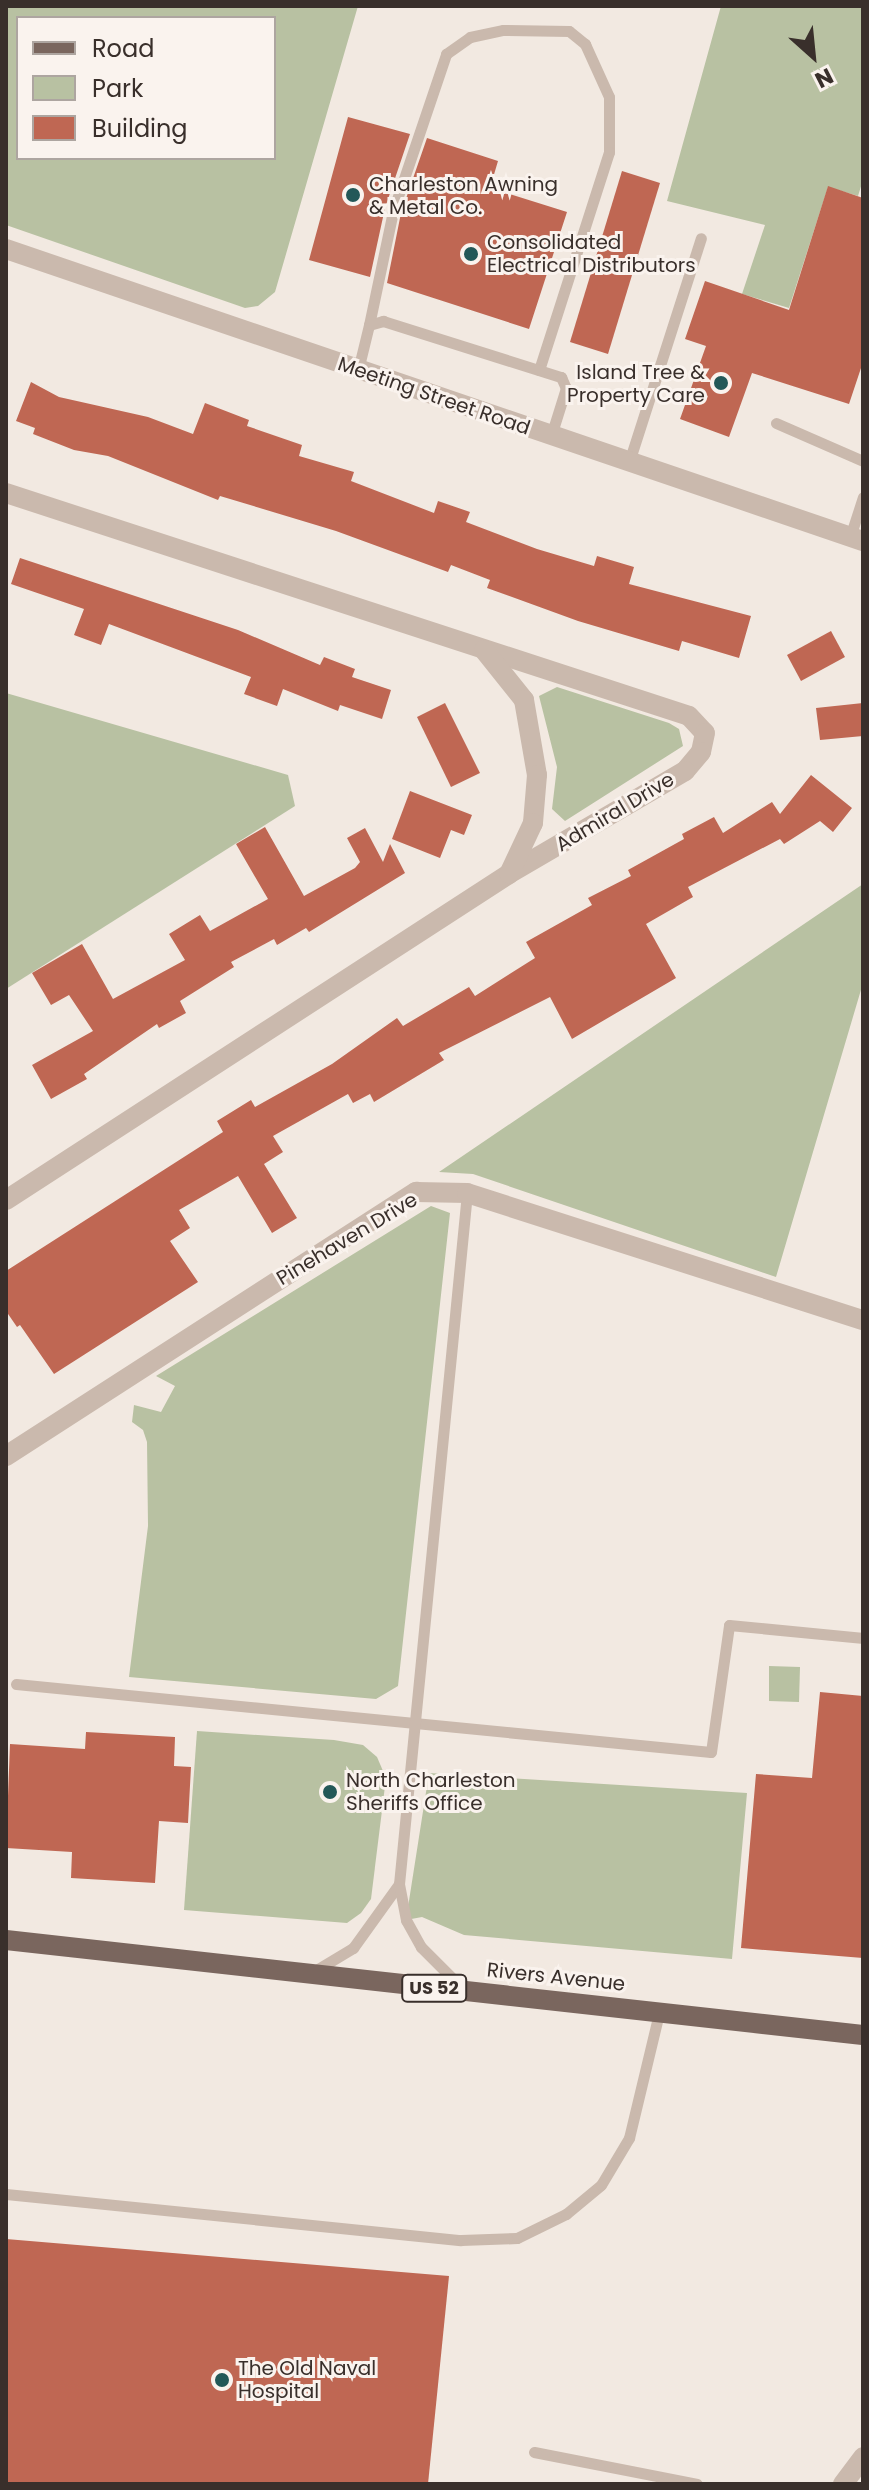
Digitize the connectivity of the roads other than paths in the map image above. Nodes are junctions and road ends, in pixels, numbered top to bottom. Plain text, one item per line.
1 (701, 238) dead end
2 (6, 249) edge
3 (369, 325) junction
4 (358, 370) junction
5 (539, 370) junction
6 (776, 423) dead end
7 (551, 436) junction
8 (863, 461) edge
9 (629, 462) junction
10 (6, 493) edge
11 (863, 497) edge
12 (857, 539) edge
13 (484, 650) junction
14 (509, 874) junction
15 (467, 1193) junction
16 (6, 1200) edge
17 (863, 1320) edge
18 (6, 1456) edge
19 (863, 1638) edge
20 (16, 1684) dead end
21 (414, 1722) junction
22 (399, 1884) junction
23 (6, 1940) edge
24 (309, 1974) junction
25 (465, 1991) junction
26 (659, 2013) junction
27 (863, 2035) edge
28 (6, 2194) edge
29 (534, 2452) dead end
30 (863, 2457) edge
31 (697, 2484) edge
32 (843, 2484) edge

1 - 9 lane
2 - 4 street, Meeting Street Road
3 - 4 lane
3 - 5 lane
3 - 5 lane
4 - 7 street, Meeting Street Road
5 - 7 lane
6 - 8 lane
7 - 9 street, Meeting Street Road
9 - 12 street, Meeting Street Road
10 - 13 street, Admiral Drive
11 - 12 lane
13 - 14 street
13 - 14 street, Admiral Drive
14 - 16 street, Admiral Drive
15 - 17 street, Pinehaven Drive
15 - 18 street, Pinehaven Drive
15 - 21 lane
19 - 21 lane
20 - 21 lane
21 - 22 lane
22 - 24 lane
22 - 25 lane
23 - 24 main road, Rivers Avenue / US 52
24 - 25 main road, Rivers Avenue / US 52
25 - 26 main road, Rivers Avenue / US 52
26 - 27 main road, Rivers Avenue / US 52
26 - 28 lane
29 - 31 lane
30 - 32 street

